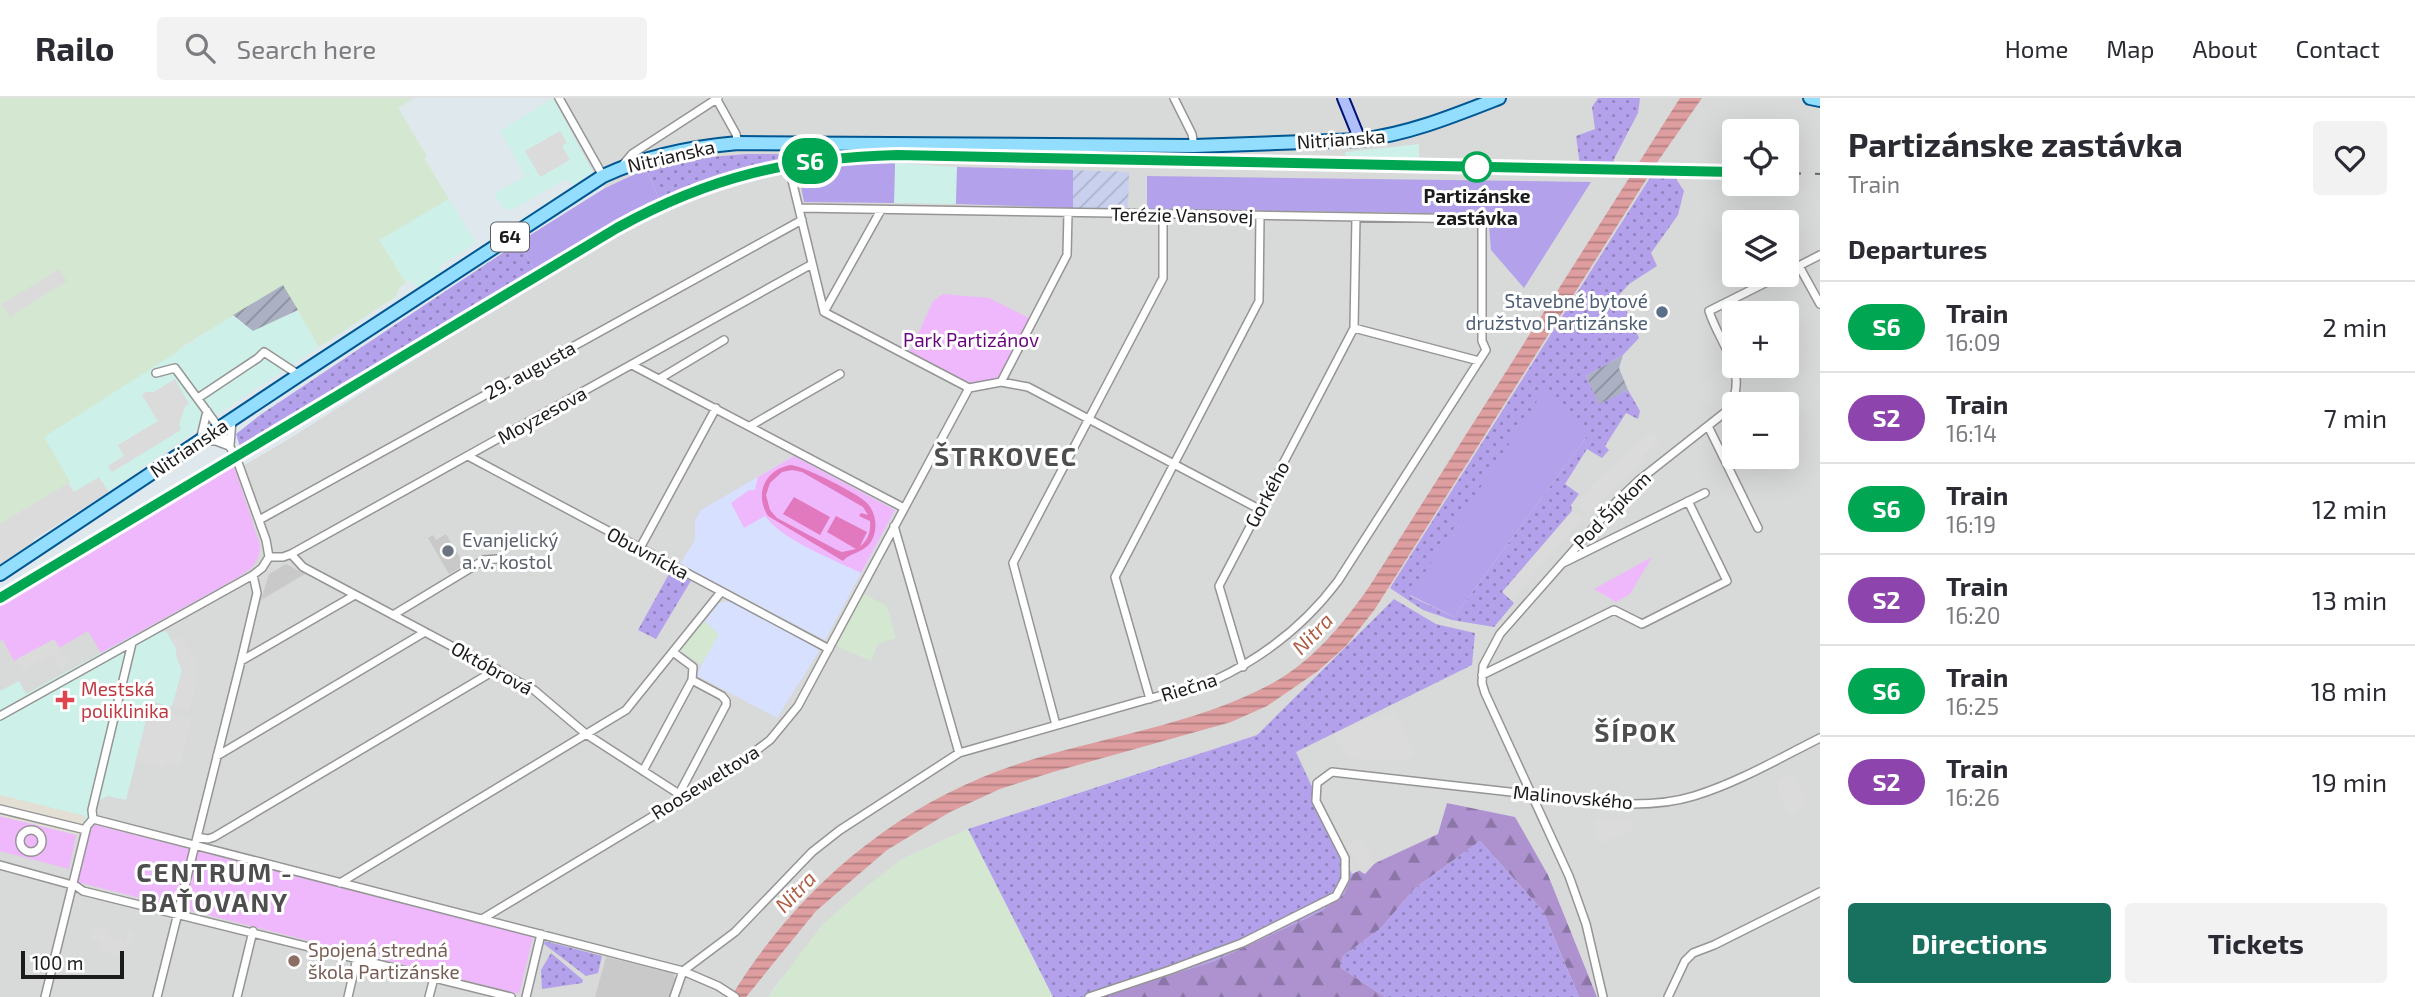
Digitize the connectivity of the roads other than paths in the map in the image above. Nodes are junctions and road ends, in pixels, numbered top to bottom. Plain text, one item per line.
1 (559, 98) edge
2 (717, 98) edge
3 (1174, 98) edge
4 (1343, 98) edge
5 (1810, 98) edge
6 (1495, 99) edge
7 (1820, 100) edge
8 (1360, 140) junction
9 (738, 143) junction
10 (787, 143) junction
11 (1195, 146) junction
12 (621, 167) junction
13 (603, 176) junction
14 (799, 208) junction
15 (881, 210) junction
16 (1068, 213) junction
17 (1164, 214) junction
18 (1260, 216) junction
19 (1356, 217) junction
20 (1482, 219) joint
21 (802, 220) junction
22 (1820, 255) edge
23 (813, 264) junction
24 (1799, 266) joint
25 (1757, 287) edge
26 (1820, 304) edge
27 (824, 312) junction
28 (1354, 328) junction
29 (724, 340) dead end
30 (1479, 361) junction
31 (632, 365) junction
32 (156, 373) dead end
33 (299, 374) junction
34 (840, 374) dead end
35 (659, 379) junction
36 (1001, 382) junction
37 (969, 388) junction
38 (198, 398) junction
39 (716, 408) junction
40 (207, 411) junction
41 (1090, 419) junction
42 (232, 420) junction
43 (750, 426) junction
44 (1708, 426) junction
45 (219, 428) junction
46 (200, 441) junction
47 (230, 446) junction
48 (468, 456) junction
49 (1174, 464) junction
50 (1705, 493) dead end
51 (1688, 501) junction
52 (904, 508) junction
53 (1259, 509) junction
54 (259, 520) junction
55 (894, 526) junction
56 (1758, 528) dead end
57 (640, 548) junction
58 (291, 554) junction
59 (269, 557) junction
60 (497, 559) dead end
61 (1559, 565) junction
62 (0, 574) edge
63 (253, 575) junction
64 (721, 592) junction
65 (355, 595) junction
66 (393, 615) junction
67 (425, 632) junction
68 (132, 643) junction
69 (828, 649) junction
70 (673, 652) junction
71 (241, 661) junction
72 (1242, 667) junction
73 (497, 669) junction
74 (1482, 675) junction
75 (692, 680) junction
76 (1150, 699) junction
77 (0, 716) edge
78 (1056, 725) junction
79 (586, 734) junction
80 (1820, 738) edge
81 (959, 753) junction
82 (217, 756) junction
83 (643, 771) junction
84 (1530, 794) junction
85 (680, 796) junction
86 (1545, 796) junction
87 (0, 808) edge
88 (1538, 808) junction
89 (36, 817) junction
90 (88, 819) junction
91 (33, 831) junction
92 (83, 832) junction
93 (197, 837) junction
94 (194, 846) junction
95 (0, 865) edge
96 (339, 883) junction
97 (73, 885) junction
98 (1820, 892) edge
99 (177, 914) junction
100 (482, 919) junction
101 (253, 931) junction
102 (541, 934) junction
103 (357, 958) junction
104 (683, 971) junction
105 (434, 978) junction
106 (45, 997) edge
107 (157, 997) edge
108 (237, 997) edge
109 (348, 997) edge
110 (429, 997) edge
111 (511, 997) edge
112 (526, 997) edge
113 (674, 997) edge
114 (736, 997) edge
115 (1089, 997) edge
116 (1603, 997) edge
117 (1668, 997) edge

1 - 13 street
2 - 9 street
2 - 12 street
3 - 11 street
4 - 8 street
5 - 7 main road
6 - 8 main road, Nitrianska / 64
8 - 11 main road, Nitrianska / 64
9 - 10 main road, Nitrianska / 64
9 - 12 main road, Nitrianska / 64
10 - 11 main road, Nitrianska / 64
10 - 14 street
12 - 13 main road, Nitrianska / 64
13 - 33 main road, Nitrianska / 64
14 - 15 street, Terézie Vansovej
14 - 21 street
15 - 16 street, Terézie Vansovej
15 - 27 street
16 - 17 street, Terézie Vansovej
16 - 36 street
17 - 18 street, Terézie Vansovej
17 - 41 street
18 - 19 street, Terézie Vansovej
18 - 49 street
19 - 20 street, Terézie Vansovej
19 - 28 street, Gorkého
20 - 30 street, Riečna
21 - 23 street
21 - 54 street, 29. augusta
22 - 24 street
23 - 27 street
23 - 31 street, Moyzesova
24 - 26 street
25 - 44 street, Pod Šípkom
27 - 37 street
28 - 30 street
28 - 53 street, Gorkého
29 - 35 street
30 - 72 street, Riečna
31 - 35 street
31 - 48 street, Moyzesova
32 - 38 street
33 - 38 street
33 - 42 main road, Nitrianska / 64
34 - 43 street
35 - 39 street
36 - 37 street
36 - 41 street
37 - 52 street, Rooseweltova
38 - 40 street
39 - 43 street
39 - 57 street
40 - 45 street
40 - 46 street
41 - 49 street
41 - 78 street
42 - 45 main road, Nitrianska / 64
42 - 47 street
43 - 52 street
44 - 56 street
44 - 61 street, Pod Šípkom
45 - 46 main road, Nitrianska / 64
45 - 47 street
46 - 47 street
46 - 62 main road, Nitrianska / 64
47 - 54 street
48 - 57 street, Obuvnícka
48 - 58 street, Moyzesova
49 - 53 street
49 - 76 street
50 - 51 street
51 - 61 street
51 - 74 street
52 - 55 street, Rooseweltova
53 - 72 street, Gorkého
54 - 59 street
55 - 69 street, Rooseweltova
55 - 81 street
57 - 64 street, Obuvnícka
58 - 59 street, Moyzesova
58 - 65 street, Októbrová
59 - 63 street
60 - 66 street
61 - 74 street, Pod Šípkom
63 - 68 street
63 - 71 street
64 - 69 street, Obuvnícka
64 - 70 street
65 - 66 street, Októbrová
65 - 71 street
66 - 67 street, Októbrová
67 - 73 street, Októbrová
67 - 82 street
68 - 77 street
68 - 90 street
69 - 85 street, Rooseweltova
70 - 75 street
70 - 79 street
71 - 82 street
72 - 76 street, Riečna
73 - 79 street, Októbrová
73 - 93 street
74 - 84 street
75 - 83 street
75 - 85 street
76 - 78 street, Riečna
78 - 81 street, Riečna
79 - 83 street, Októbrová
79 - 96 street
80 - 86 street, Malinovského
81 - 104 street, Riečna
82 - 93 street
83 - 85 street, Októbrová
84 - 86 street, Malinovského
84 - 88 street
84 - 115 street, Malinovského
85 - 100 street, Rooseweltova
86 - 88 street
87 - 89 street
88 - 116 street
89 - 91 street
89 - 92 street
90 - 92 street
90 - 94 street
91 - 91 street
92 - 97 street
93 - 94 street
94 - 96 street
94 - 99 street
95 - 97 street
96 - 100 street
97 - 99 street
97 - 106 street
98 - 117 street
99 - 101 street
99 - 107 street
100 - 102 street
101 - 103 street
101 - 108 street
102 - 104 street
102 - 112 street
103 - 105 street
103 - 109 street
104 - 113 street
104 - 114 street
105 - 110 street
105 - 111 street

